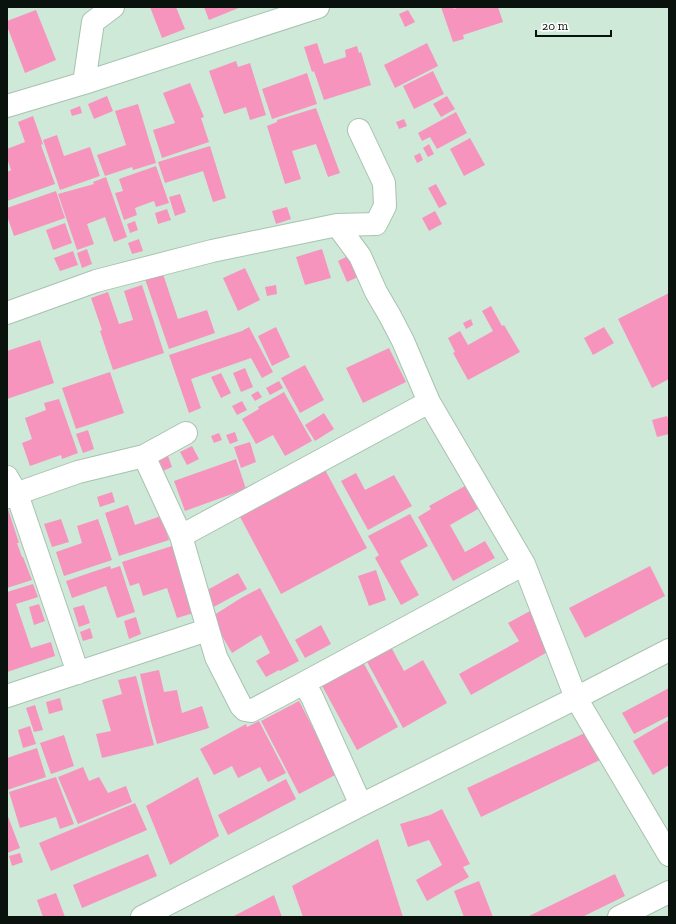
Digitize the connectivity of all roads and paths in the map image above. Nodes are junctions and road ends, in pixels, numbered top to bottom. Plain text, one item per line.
1 (113, 7) edge
2 (318, 7) edge
3 (84, 83) junction
4 (7, 106) edge
5 (359, 130) dead end
6 (337, 225) junction
7 (7, 313) edge
8 (429, 402) junction
9 (186, 433) dead end
10 (144, 456) junction
11 (10, 489) edge
12 (181, 536) junction
13 (524, 564) junction
14 (207, 630) junction
15 (669, 650) edge
16 (78, 673) junction
17 (304, 683) junction
18 (7, 696) edge
19 (576, 698) junction
20 (361, 805) junction
21 (669, 855) edge
22 (669, 892) edge
23 (142, 917) edge
24 (619, 917) edge

1 - 3 street
2 - 3 street
3 - 4 street
5 - 6 street
6 - 7 street
6 - 8 street
8 - 12 street
8 - 13 street
9 - 10 street
10 - 11 street
10 - 12 street
11 - 16 street
12 - 14 street
13 - 17 street
13 - 19 street
14 - 16 street
14 - 17 street
15 - 19 street
16 - 18 street
17 - 20 street
19 - 20 street
19 - 21 street
20 - 23 street
22 - 24 street

